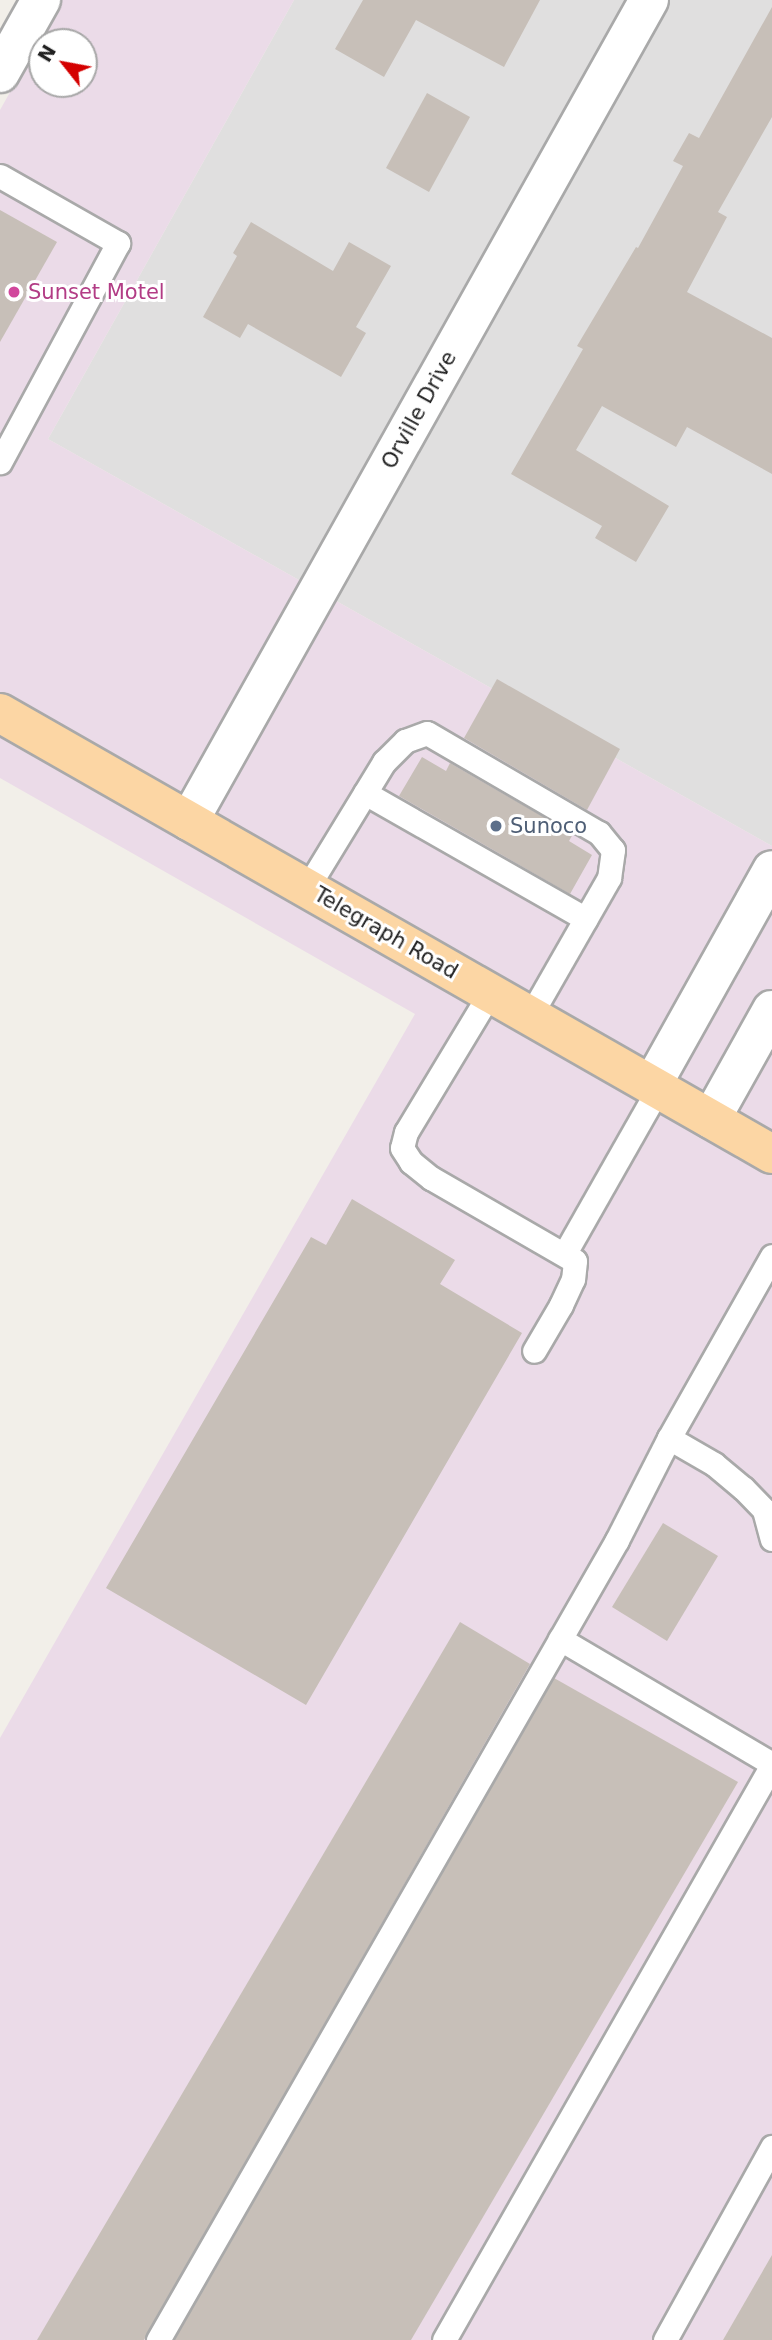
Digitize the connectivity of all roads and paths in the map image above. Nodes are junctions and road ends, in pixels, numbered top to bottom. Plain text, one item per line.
1 (40, 0) edge
2 (649, 0) edge
3 (0, 74) edge
4 (0, 176) edge
5 (0, 462) edge
6 (0, 713) edge
7 (365, 793) junction
8 (189, 821) junction
9 (772, 870) edge
10 (307, 888) junction
11 (586, 919) junction
12 (490, 992) junction
13 (772, 1010) edge
14 (530, 1016) junction
15 (655, 1087) junction
16 (711, 1119) junction
17 (772, 1154) edge
18 (565, 1253) junction
19 (772, 1256) edge
20 (534, 1351) dead end
21 (669, 1438) junction
22 (772, 1539) edge
23 (561, 1639) junction
24 (772, 1764) edge
25 (772, 2147) edge
26 (158, 2340) edge
27 (444, 2340) edge
28 (665, 2340) edge

1 - 3 street
2 - 8 street, Orville Drive
4 - 5 lane
6 - 8 main road, Telegraph Road
7 - 10 lane
7 - 11 lane
7 - 11 lane
8 - 10 main road, Telegraph Road
9 - 15 street
10 - 12 main road, Telegraph Road
11 - 14 lane
12 - 14 main road, Telegraph Road
12 - 18 lane
13 - 16 street
14 - 15 main road, Telegraph Road
15 - 16 main road, Telegraph Road
15 - 18 lane
16 - 17 main road, Telegraph Road
18 - 20 lane
19 - 21 lane
21 - 22 lane
21 - 23 lane
23 - 24 lane
23 - 26 lane
24 - 27 lane
25 - 28 lane

